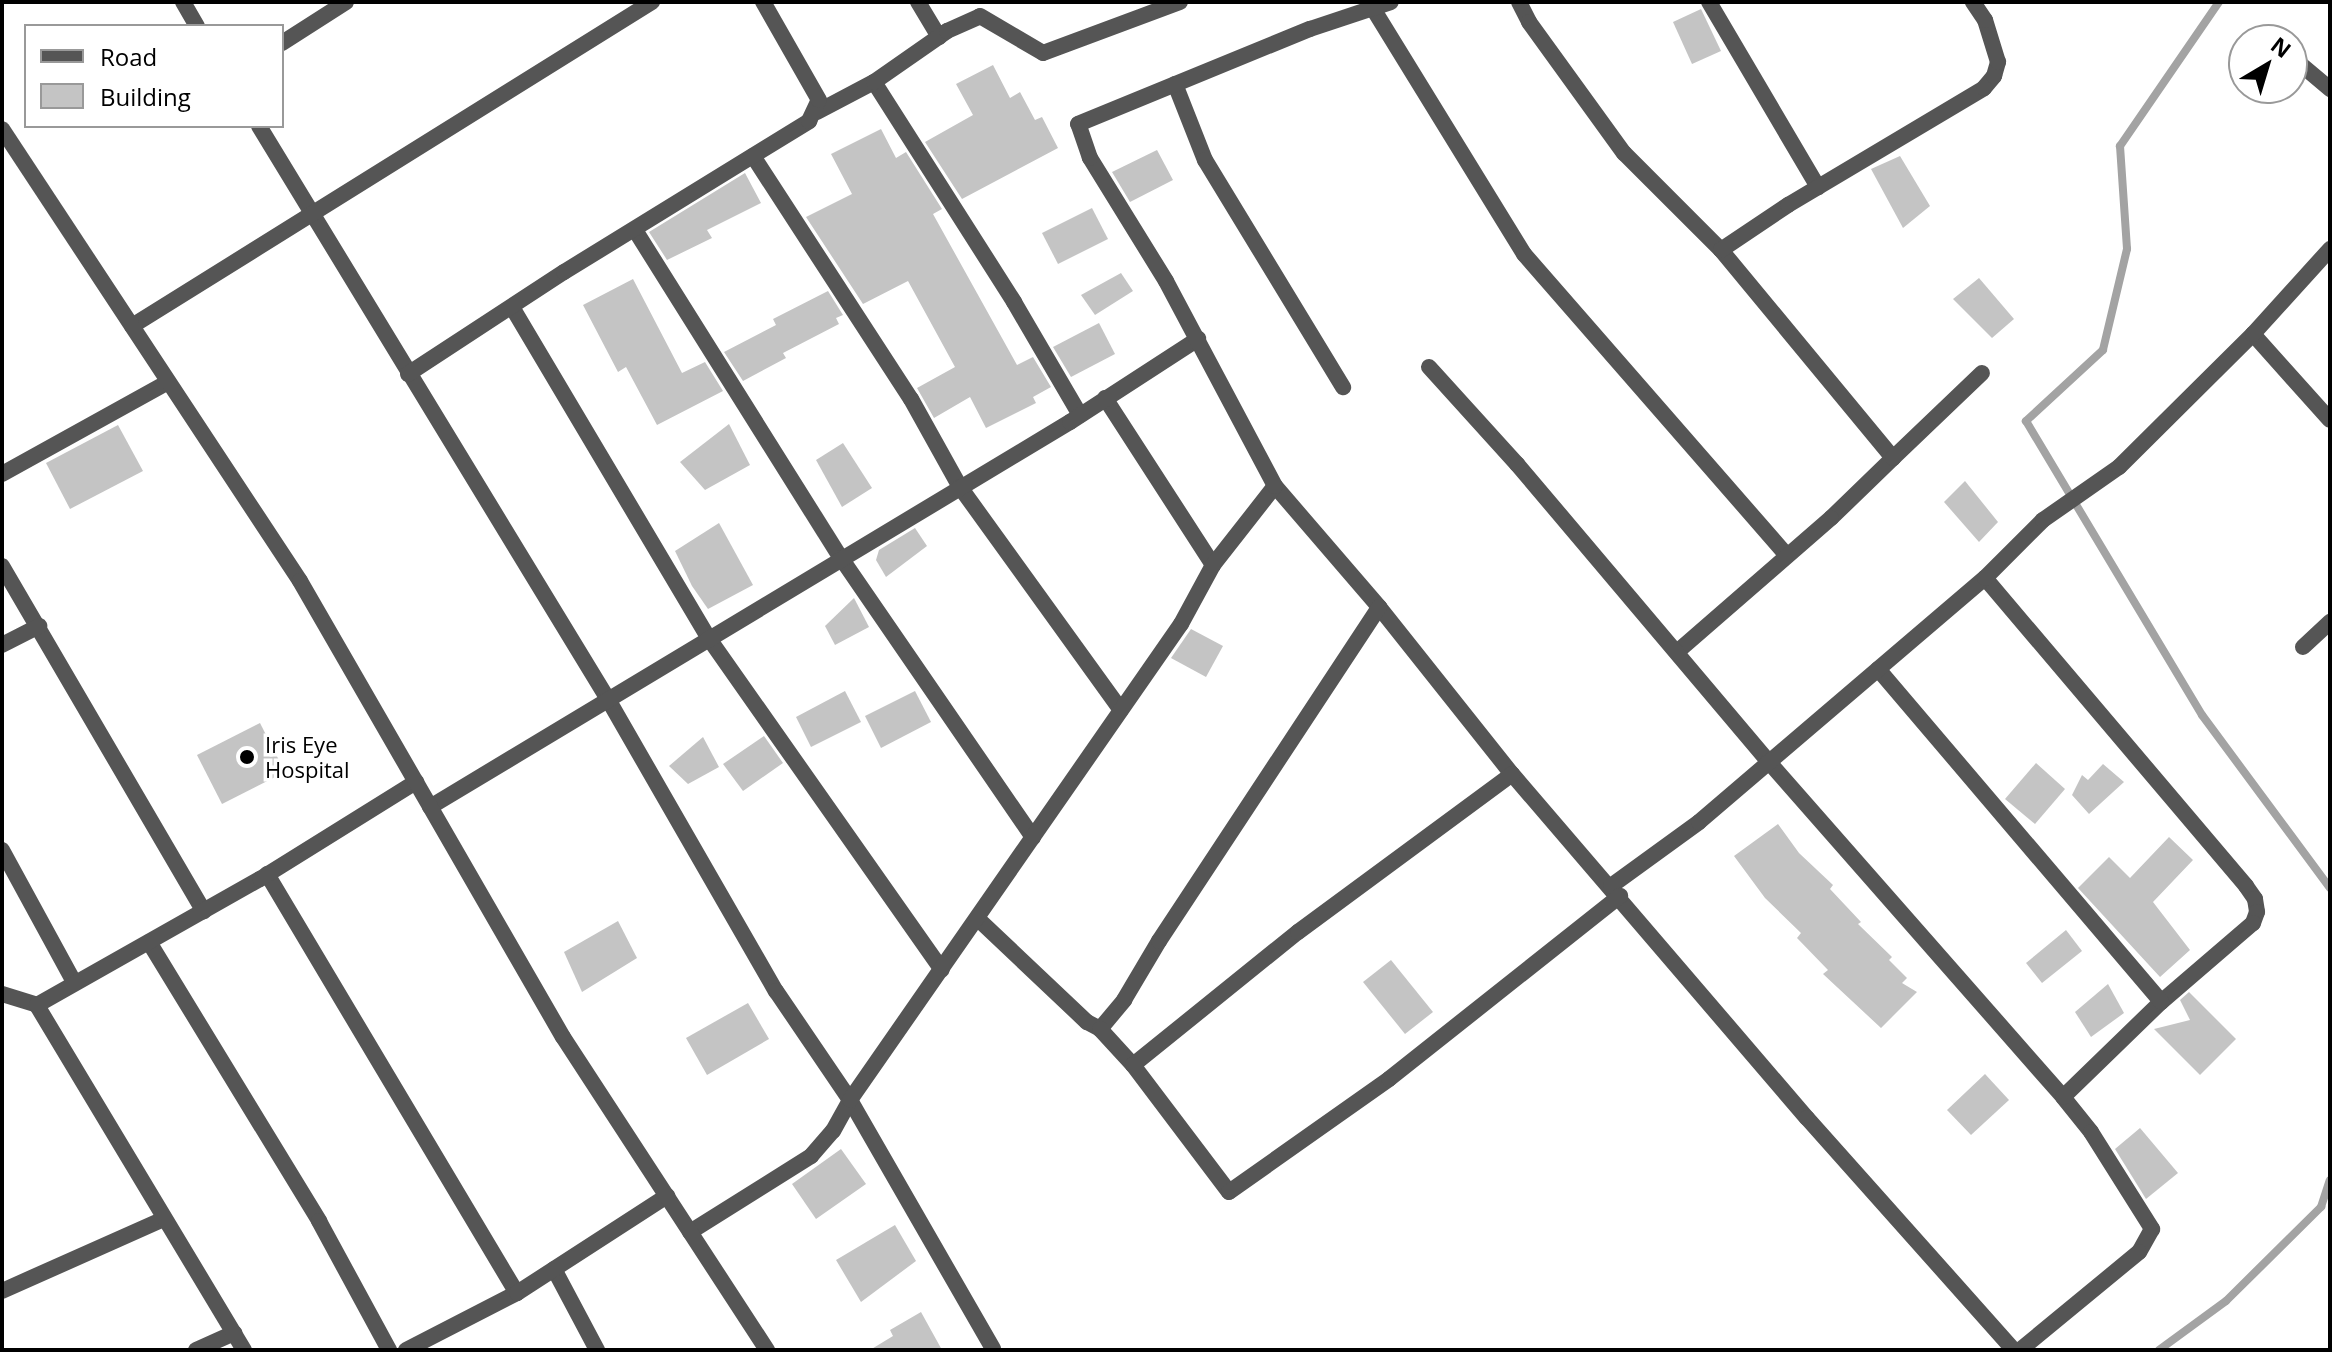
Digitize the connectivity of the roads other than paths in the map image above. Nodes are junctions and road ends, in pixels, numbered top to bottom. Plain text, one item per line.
1 (183, 2) edge
2 (346, 2) edge
3 (652, 2) edge
4 (763, 2) edge
5 (918, 2) edge
6 (1180, 2) edge
7 (1391, 2) edge
8 (1519, 2) edge
9 (1709, 2) edge
10 (1973, 2) edge
11 (1370, 6) edge
12 (196, 24) edge
13 (939, 37) junction
14 (284, 42) edge
15 (2308, 70) edge
16 (874, 82) junction
17 (1175, 84) junction
18 (2330, 89) edge
19 (817, 112) junction
20 (260, 128) edge
21 (2, 129) edge
22 (753, 156) junction
23 (1818, 187) junction
24 (314, 212) junction
25 (635, 230) junction
26 (2330, 249) edge
27 (1721, 250) junction
28 (512, 307) junction
29 (132, 326) junction
30 (2253, 334) junction
31 (1198, 339) junction
32 (1429, 367) dead end
33 (1982, 373) dead end
34 (408, 374) junction
35 (168, 382) junction
36 (1343, 387) dead end
37 (1105, 398) junction
38 (1080, 415) junction
39 (2330, 420) edge
40 (1893, 458) junction
41 (2, 474) edge
42 (1275, 486) junction
43 (960, 487) junction
44 (1787, 556) junction
45 (841, 558) junction
46 (1213, 565) junction
47 (2, 566) edge
48 (1985, 578) junction
49 (1379, 607) junction
50 (2330, 622) edge
51 (39, 626) junction
52 (710, 640) junction
53 (2, 645) edge
54 (2303, 647) dead end
55 (1678, 651) junction
56 (1878, 669) junction
57 (609, 701) junction
58 (1121, 710) junction
59 (1768, 761) junction
60 (1512, 774) junction
61 (416, 782) junction
62 (430, 807) junction
63 (1033, 837) junction
64 (2, 850) edge
65 (267, 874) junction
66 (1615, 891) junction
67 (204, 911) junction
68 (978, 919) junction
69 (149, 942) junction
70 (942, 970) junction
71 (74, 982) junction
72 (2, 994) edge
73 (2161, 1002) junction
74 (37, 1005) junction
75 (1100, 1029) junction
76 (1133, 1065) junction
77 (2063, 1097) junction
78 (850, 1100) junction
79 (667, 1196) junction
80 (164, 1219) junction
81 (690, 1232) junction
82 (554, 1269) junction
83 (2, 1291) edge
84 (517, 1293) junction
85 (234, 1333) junction
86 (425, 1345) edge
87 (993, 1349) edge
88 (196, 1350) edge
89 (244, 1350) edge
90 (389, 1350) edge
91 (406, 1350) edge
92 (597, 1350) edge
93 (767, 1350) edge
94 (2014, 1350) edge
95 (2020, 1350) edge

1 - 12 street
2 - 14 street
3 - 24 street
4 - 19 street
5 - 13 street
6 - 13 street
7 - 11 street
8 - 27 street
9 - 23 street
10 - 23 street
11 - 17 street
11 - 44 street
13 - 16 street
15 - 18 street
16 - 19 street
16 - 38 street
17 - 31 street
17 - 36 street
19 - 22 street
20 - 24 street
21 - 29 street
22 - 25 street
22 - 43 street
23 - 27 street
24 - 29 street
24 - 34 street
25 - 28 street
25 - 45 street
26 - 30 street
27 - 40 street
28 - 34 street
28 - 52 street
29 - 35 street
30 - 39 street
30 - 48 street
31 - 37 street
31 - 42 street
32 - 55 street
33 - 40 street
34 - 57 street
35 - 41 street
35 - 61 street
37 - 38 street
37 - 46 street
38 - 43 street
40 - 44 street
42 - 46 street
42 - 49 street
43 - 45 street
43 - 58 street
44 - 55 street
45 - 52 street
45 - 63 street
46 - 58 street
47 - 51 street
48 - 56 street
48 - 73 street
49 - 60 street
49 - 75 street
50 - 54 street
51 - 53 street
51 - 67 street
52 - 57 street
52 - 70 street
55 - 59 street
56 - 59 street
56 - 73 street
57 - 62 street
57 - 78 street
58 - 63 street
59 - 66 street
59 - 77 street
60 - 66 street
60 - 76 street
61 - 62 street
61 - 65 street
62 - 79 street
63 - 68 street
64 - 71 street
65 - 67 street
65 - 84 street
66 - 76 street
66 - 94 street
67 - 69 street
68 - 70 street
68 - 75 street
69 - 71 street
69 - 90 street
70 - 78 street
71 - 74 street
72 - 74 street
73 - 77 street
74 - 80 street
75 - 76 street
77 - 95 street
78 - 81 street
78 - 87 street
79 - 81 street
79 - 82 street
80 - 83 street
80 - 85 street
81 - 93 street
82 - 84 street
82 - 92 street
84 - 86 street
85 - 88 street
85 - 89 street
86 - 91 street

